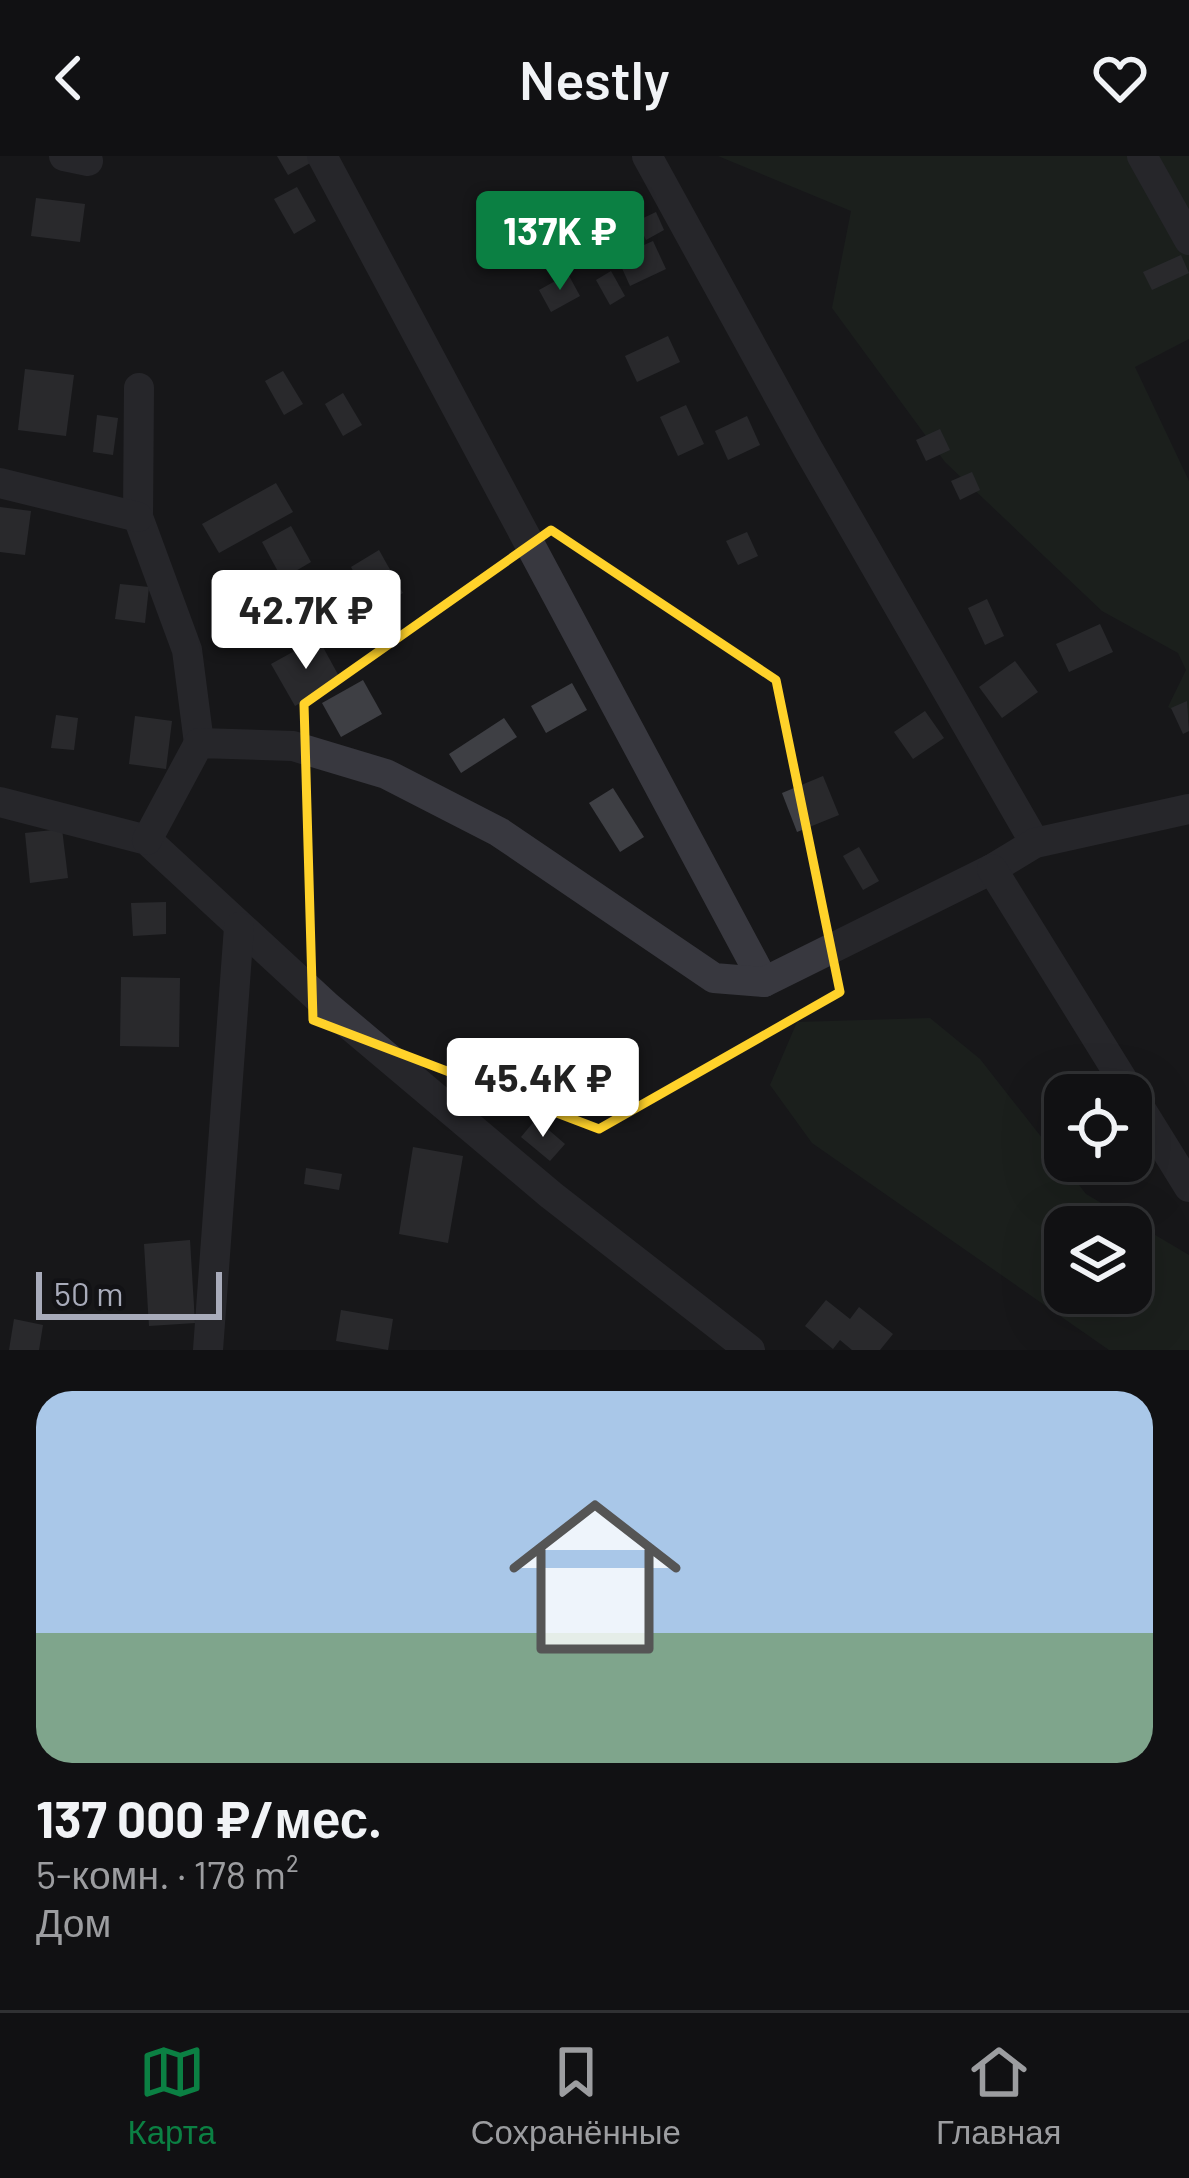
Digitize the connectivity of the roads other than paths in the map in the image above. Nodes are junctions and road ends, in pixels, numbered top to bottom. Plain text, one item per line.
1 (322, 156) edge
2 (647, 156) edge
3 (1142, 156) edge
4 (1189, 240) edge
5 (139, 388) dead end
6 (0, 482) edge
7 (138, 517) junction
8 (199, 743) junction
9 (0, 802) edge
10 (1189, 809) edge
11 (147, 840) junction
12 (1035, 843) junction
13 (992, 869) junction
14 (239, 927) junction
15 (764, 982) junction
16 (1189, 1187) edge
17 (208, 1350) edge
18 (750, 1350) edge

1 - 15 street
2 - 12 street
3 - 4 street
5 - 7 street
6 - 7 street
7 - 8 street
8 - 11 street
8 - 15 street
9 - 11 street
10 - 12 street
11 - 14 street
12 - 13 street
13 - 15 street
13 - 16 street
14 - 17 street
14 - 18 street

